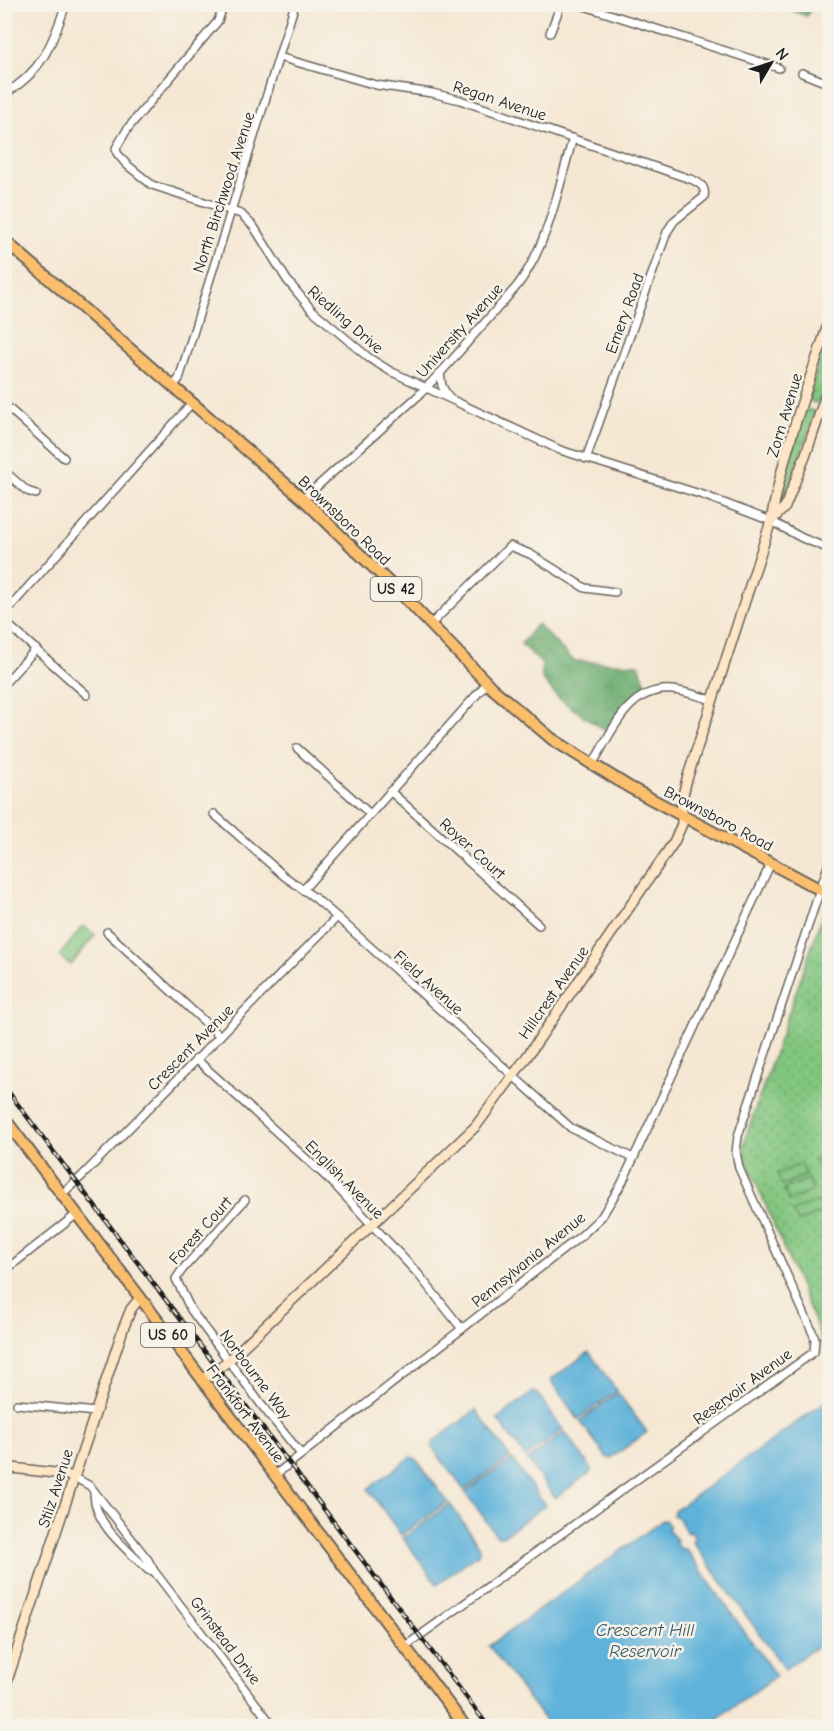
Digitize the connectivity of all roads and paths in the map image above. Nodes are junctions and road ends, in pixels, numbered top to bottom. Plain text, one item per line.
1 (66, 4) edge
2 (224, 4) edge
3 (295, 4) edge
4 (561, 4) edge
5 (578, 4) edge
6 (550, 33) dead end
7 (279, 57) junction
8 (779, 68) dead end
9 (802, 73) dead end
10 (830, 84) edge
11 (6, 90) edge
12 (573, 138) junction
13 (705, 190) joint
14 (231, 210) junction
15 (4, 240) edge
16 (830, 319) edge
17 (440, 373) junction
18 (830, 383) edge
19 (173, 386) junction
20 (426, 388) junction
21 (449, 398) junction
22 (192, 403) junction
23 (4, 404) edge
24 (64, 458) dead end
25 (586, 459) junction
26 (4, 471) edge
27 (36, 494) dead end
28 (303, 499) junction
29 (771, 521) junction
30 (830, 549) edge
31 (615, 592) dead end
32 (4, 614) edge
33 (4, 621) edge
34 (431, 624) junction
35 (36, 649) junction
36 (487, 683) junction
37 (4, 684) edge
38 (87, 695) dead end
39 (713, 700) junction
40 (297, 748) dead end
41 (592, 765) junction
42 (390, 791) junction
43 (214, 814) dead end
44 (370, 814) junction
45 (682, 816) junction
46 (830, 860) edge
47 (771, 863) junction
48 (303, 890) junction
49 (825, 892) edge
50 (337, 917) junction
51 (539, 925) dead end
52 (107, 932) dead end
53 (220, 1036) junction
54 (196, 1059) junction
55 (513, 1075) junction
56 (4, 1118) edge
57 (633, 1158) junction
58 (62, 1194) junction
59 (245, 1200) dead end
60 (77, 1214) junction
61 (372, 1225) junction
62 (4, 1271) edge
63 (140, 1298) junction
64 (191, 1310) joint
65 (462, 1329) junction
66 (228, 1361) junction
67 (202, 1380) junction
68 (17, 1404) dead end
69 (96, 1412) junction
70 (301, 1454) junction
71 (4, 1467) edge
72 (274, 1475) junction
73 (74, 1478) junction
74 (94, 1492) junction
75 (154, 1571) junction
76 (404, 1647) junction
77 (4, 1690) edge
78 (273, 1726) edge
79 (465, 1726) edge

1 - 11 street
2 - 14 street, Riedling Drive
3 - 7 street, North Birchwood Avenue
4 - 6 street
5 - 8 street
7 - 12 street, Regan Avenue
7 - 14 street, North Birchwood Avenue
9 - 10 street
12 - 13 street, Regan Avenue
12 - 17 street, University Avenue
13 - 25 street, Emery Road
14 - 19 street, North Birchwood Avenue
14 - 20 street, Riedling Drive
15 - 19 main road, Brownsboro Road / US 42
16 - 29 main road, Zorn Avenue
17 - 20 street, University Avenue
17 - 21 street
18 - 29 main road, Zorn Avenue
19 - 22 main road, Brownsboro Road / US 42
20 - 21 street, Riedling Drive
20 - 28 street, University Avenue
21 - 25 street, Riedling Drive
22 - 28 main road, Brownsboro Road / US 42
22 - 32 street
23 - 24 street
25 - 29 street, Riedling Drive
26 - 27 street
28 - 34 main road, Brownsboro Road / US 42
29 - 30 street
29 - 39 main road, Hillcrest Avenue
31 - 34 street
33 - 35 street
34 - 36 main road, Brownsboro Road / US 42
35 - 37 street
35 - 38 street
36 - 41 main road, Brownsboro Road / US 42
36 - 42 street
39 - 41 street
39 - 45 main road, Hillcrest Avenue
40 - 44 street
41 - 45 main road, Brownsboro Road / US 42
42 - 44 street
42 - 51 street, Royer Court
43 - 48 street, Field Avenue
44 - 48 street
45 - 47 main road, Brownsboro Road / US 42
45 - 55 main road, Hillcrest Avenue
46 - 49 street
47 - 49 main road, Brownsboro Road / US 42
47 - 57 street, Pennsylvania Avenue
48 - 50 street, Field Avenue
49 - 76 street, Reservoir Avenue
50 - 53 street, Crescent Avenue
50 - 55 street, Field Avenue
52 - 53 street
53 - 54 street, Crescent Avenue
54 - 58 street, Crescent Avenue
54 - 61 street, English Avenue
55 - 57 street, Field Avenue
55 - 61 main road, Hillcrest Avenue
56 - 58 main road, Frankfort Avenue / US 60
57 - 65 street, Pennsylvania Avenue
58 - 60 main road, Frankfort Avenue / US 60
59 - 64 street, Forest Court
60 - 62 street
60 - 63 main road, Frankfort Avenue / US 60
61 - 65 street, English Avenue
61 - 66 main road, Hillcrest Avenue
63 - 67 main road, Frankfort Avenue / US 60
63 - 69 main road, Stilz Avenue
64 - 66 street, Norbourne Way
65 - 70 street, Pennsylvania Avenue
66 - 67 main road, Hillcrest Avenue
66 - 70 street, Norbourne Way
67 - 72 main road, Frankfort Avenue / US 60
68 - 69 street
69 - 73 main road, Stilz Avenue
70 - 72 street, Pennsylvania Avenue
71 - 73 main road, Grinstead Drive
72 - 76 main road, Frankfort Avenue / US 60
73 - 74 street, Grinstead Drive
73 - 77 main road, Stilz Avenue
74 - 75 street, Grinstead Drive
74 - 75 street, Grinstead Drive
75 - 78 street, Grinstead Drive
76 - 79 main road, Frankfort Avenue / US 60

